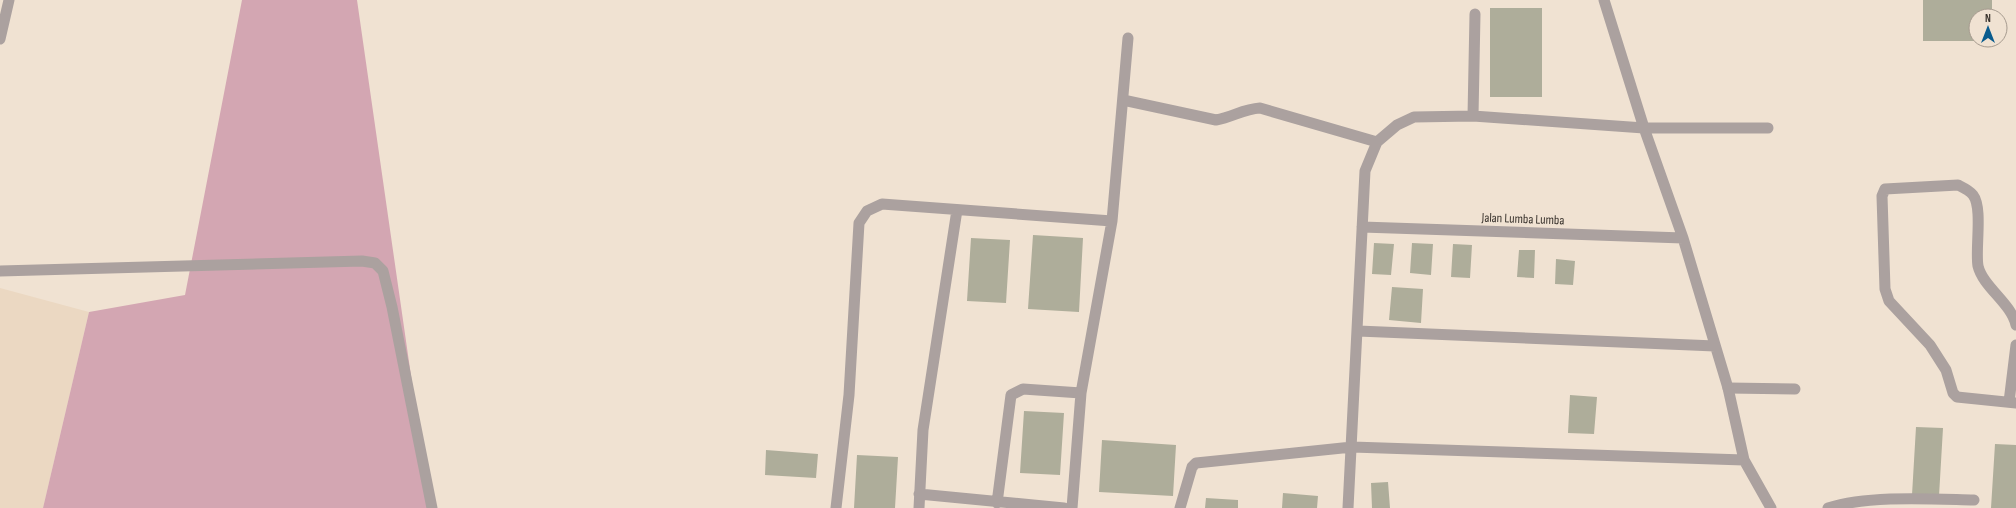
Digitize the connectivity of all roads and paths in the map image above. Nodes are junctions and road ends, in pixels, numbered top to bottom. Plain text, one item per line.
1 (9, 0) edge
2 (1604, 0) edge
3 (1475, 14) dead end
4 (1128, 38) dead end
5 (0, 39) edge
6 (1123, 100) junction
7 (1473, 116) junction
8 (1644, 128) junction
9 (1768, 128) dead end
10 (1377, 142) junction
11 (957, 210) junction
12 (1112, 221) junction
13 (1362, 226) junction
14 (1683, 238) junction
15 (0, 271) edge
16 (2016, 325) edge
17 (1358, 331) junction
18 (2016, 345) edge
19 (1715, 346) junction
20 (1728, 388) junction
21 (1795, 389) dead end
22 (1081, 393) junction
23 (2012, 402) edge
24 (1352, 447) junction
25 (1744, 460) junction
26 (920, 494) junction
27 (1974, 500) dead end
28 (997, 503) junction
29 (432, 508) edge
30 (836, 508) edge
31 (919, 508) edge
32 (1064, 508) edge
33 (1072, 508) edge
34 (1180, 508) edge
35 (1348, 508) edge
36 (1771, 508) edge
37 (1828, 508) edge

1 - 5 street
2 - 8 street
3 - 7 street
4 - 6 street
6 - 10 street
6 - 12 street
7 - 8 street
7 - 10 street
8 - 9 street
8 - 14 street
10 - 13 street
11 - 12 street
11 - 26 street
11 - 30 street
12 - 22 street
13 - 14 street, Jalan Lumba Lumba
13 - 17 street
14 - 19 street
15 - 29 street
16 - 23 street
17 - 19 street
17 - 24 street
18 - 23 street
19 - 20 street
20 - 21 street
20 - 25 street
22 - 28 street
22 - 33 street
24 - 25 street
24 - 34 street
24 - 35 street
25 - 36 street
26 - 28 street
26 - 31 street
27 - 37 street
28 - 32 street

